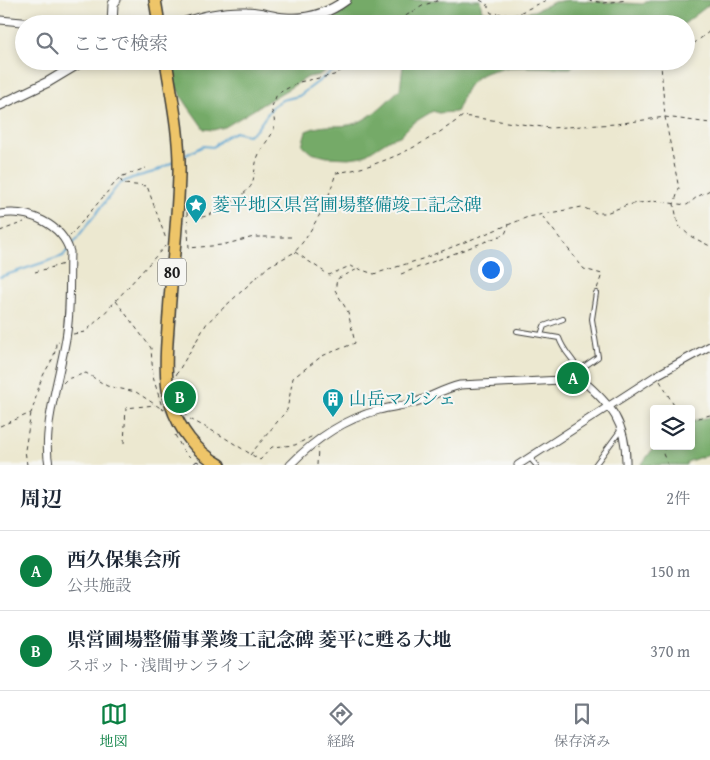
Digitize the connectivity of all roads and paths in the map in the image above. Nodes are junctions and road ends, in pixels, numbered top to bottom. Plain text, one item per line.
1 (116, 0) edge
2 (155, 0) edge
3 (346, 0) edge
4 (440, 0) edge
5 (480, 0) edge
6 (547, 0) edge
7 (588, 0) edge
8 (627, 0) edge
9 (112, 15) edge
10 (158, 15) edge
11 (211, 15) edge
12 (266, 15) edge
13 (320, 15) edge
14 (407, 15) edge
15 (0, 20) edge
16 (15, 21) edge
17 (710, 31) edge
18 (695, 43) edge
19 (66, 70) edge
20 (167, 70) edge
21 (342, 70) edge
22 (661, 70) edge
23 (0, 105) edge
24 (666, 117) junction
25 (710, 123) edge
26 (146, 168) dead end
27 (120, 177) junction
28 (710, 190) edge
29 (674, 204) junction
30 (182, 209) junction
31 (0, 214) edge
32 (543, 216) junction
33 (34, 218) junction
34 (509, 224) junction
35 (0, 231) edge
36 (291, 237) dead end
37 (67, 240) junction
38 (710, 246) edge
39 (295, 252) junction
40 (70, 263) junction
41 (360, 268) junction
42 (35, 272) dead end
43 (401, 274) dead end
44 (596, 293) joint
45 (116, 301) junction
46 (563, 318) dead end
47 (517, 331) dead end
48 (541, 335) junction
49 (66, 336) junction
50 (710, 346) edge
51 (579, 370) junction
52 (657, 375) junction
53 (581, 379) junction
54 (168, 387) junction
55 (55, 393) junction
56 (156, 405) junction
57 (674, 405) edge
58 (611, 406) junction
59 (168, 409) junction
60 (31, 412) junction
61 (185, 413) dead end
62 (710, 415) edge
63 (695, 419) edge
64 (0, 426) edge
65 (620, 431) junction
66 (175, 435) dead end
67 (320, 438) junction
68 (124, 443) dead end
69 (664, 450) edge
70 (250, 455) junction
71 (530, 458) junction
72 (27, 465) edge
73 (49, 465) edge
74 (198, 465) edge
75 (220, 465) edge
76 (290, 465) edge
77 (317, 465) edge
78 (518, 465) edge
79 (536, 465) edge
80 (595, 465) edge
81 (626, 465) edge
82 (668, 465) edge

1 - 9 street
2 - 10 main road
3 - 13 street
4 - 14 path
5 - 6 path
7 - 8 path
11 - 12 street
15 - 16 street
17 - 18 path
19 - 23 street
20 - 30 main road, 80
21 - 30 path
22 - 24 path
24 - 25 path
24 - 29 path
24 - 39 path
26 - 27 path
27 - 37 path
27 - 45 path
28 - 29 path
29 - 32 path
29 - 38 path
30 - 36 path
30 - 54 main road, 80
31 - 33 street
32 - 34 path
32 - 44 path
33 - 35 path
33 - 37 street
34 - 41 path
34 - 43 path
37 - 40 street
39 - 41 path
39 - 54 path
40 - 42 path
40 - 49 street
41 - 70 path
44 - 51 lane
45 - 49 path
45 - 59 path
46 - 48 lane
47 - 48 lane
48 - 51 lane
49 - 55 street
49 - 60 path
50 - 52 street
51 - 53 lane
52 - 57 path
52 - 58 street
53 - 58 street
53 - 67 street
54 - 59 main road, 80
55 - 56 path
55 - 73 street
56 - 59 path
56 - 68 path
58 - 65 street
58 - 71 street
59 - 75 main road, 80
60 - 64 path
60 - 72 path
61 - 70 path
62 - 63 path
65 - 80 lane
65 - 81 street
66 - 74 path
67 - 70 path
67 - 76 street
67 - 77 path
69 - 82 path
71 - 78 street
71 - 79 lane

